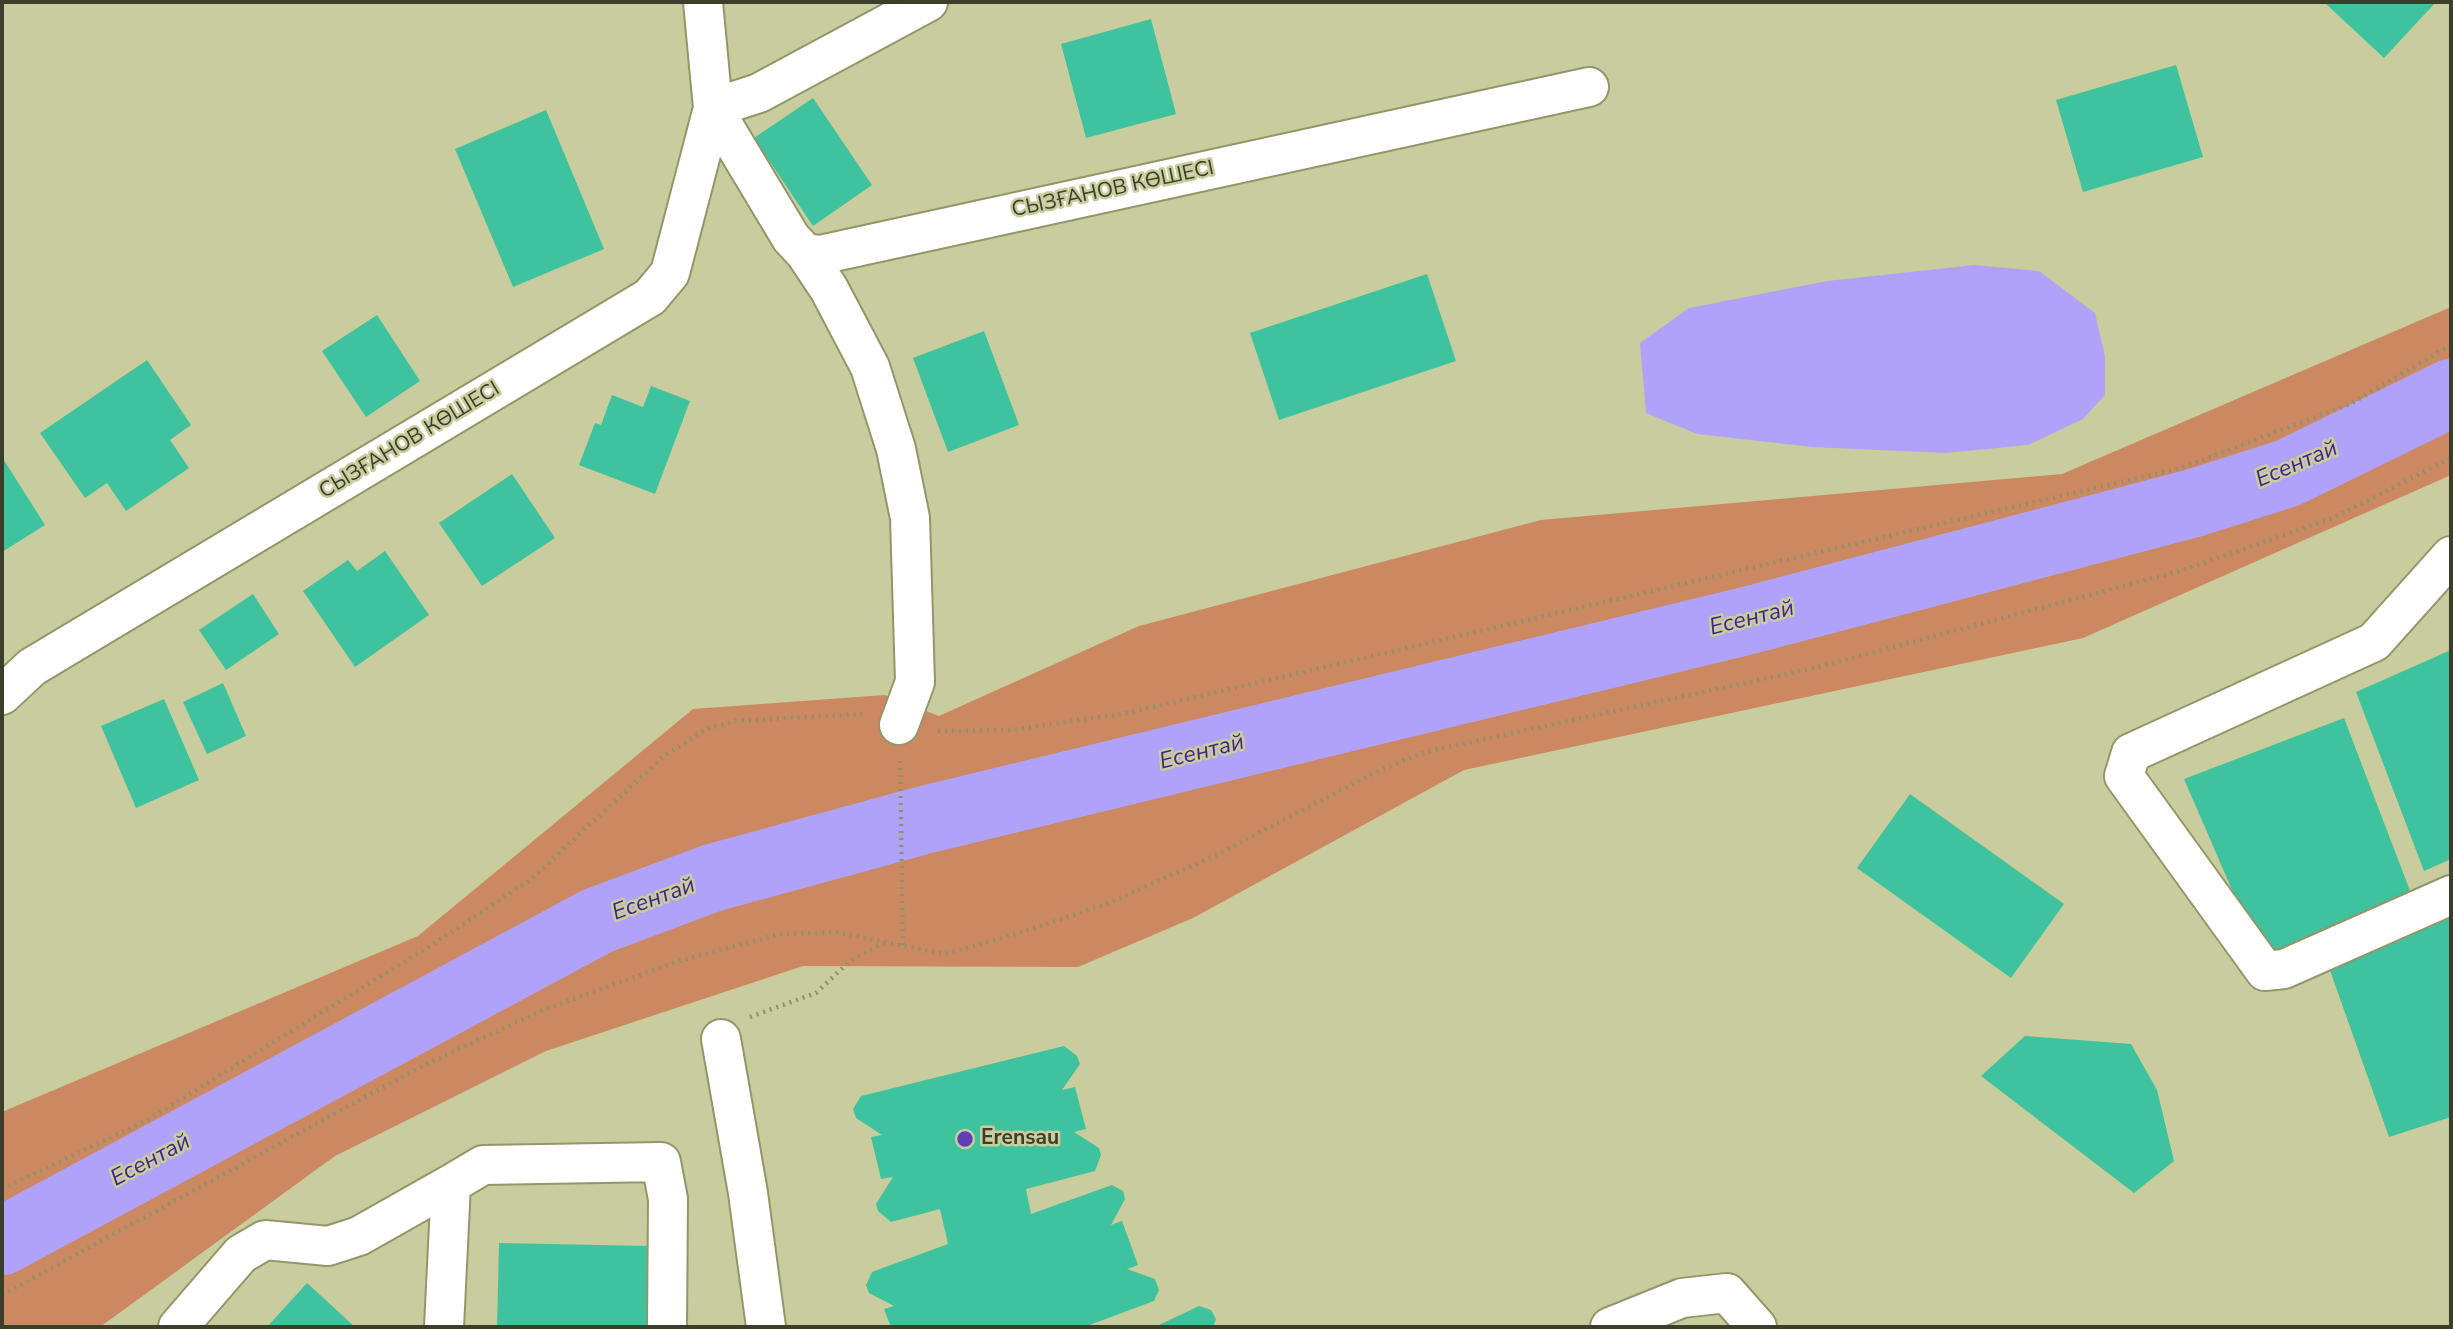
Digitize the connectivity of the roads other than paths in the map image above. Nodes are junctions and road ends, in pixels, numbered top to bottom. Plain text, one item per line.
1 (703, 2) edge
2 (928, 2) edge
3 (1590, 87) dead end
4 (713, 108) junction
5 (805, 253) junction
6 (2451, 556) edge
7 (2, 695) edge
8 (899, 725) road end
9 (2451, 895) edge
10 (721, 1039) road end
11 (451, 1184) junction
12 (177, 1327) edge
13 (444, 1327) edge
14 (667, 1327) edge
15 (766, 1327) edge
16 (1610, 1327) edge
17 (1757, 1327) edge

1 - 4 street
2 - 4 street
3 - 5 street, СЫЗҒАНОВ КӨШЕСІ
4 - 5 street
4 - 7 street, СЫЗҒАНОВ КӨШЕСІ
5 - 8 street
6 - 9 street
10 - 15 street
11 - 12 street
11 - 13 street
11 - 14 street
16 - 17 street

